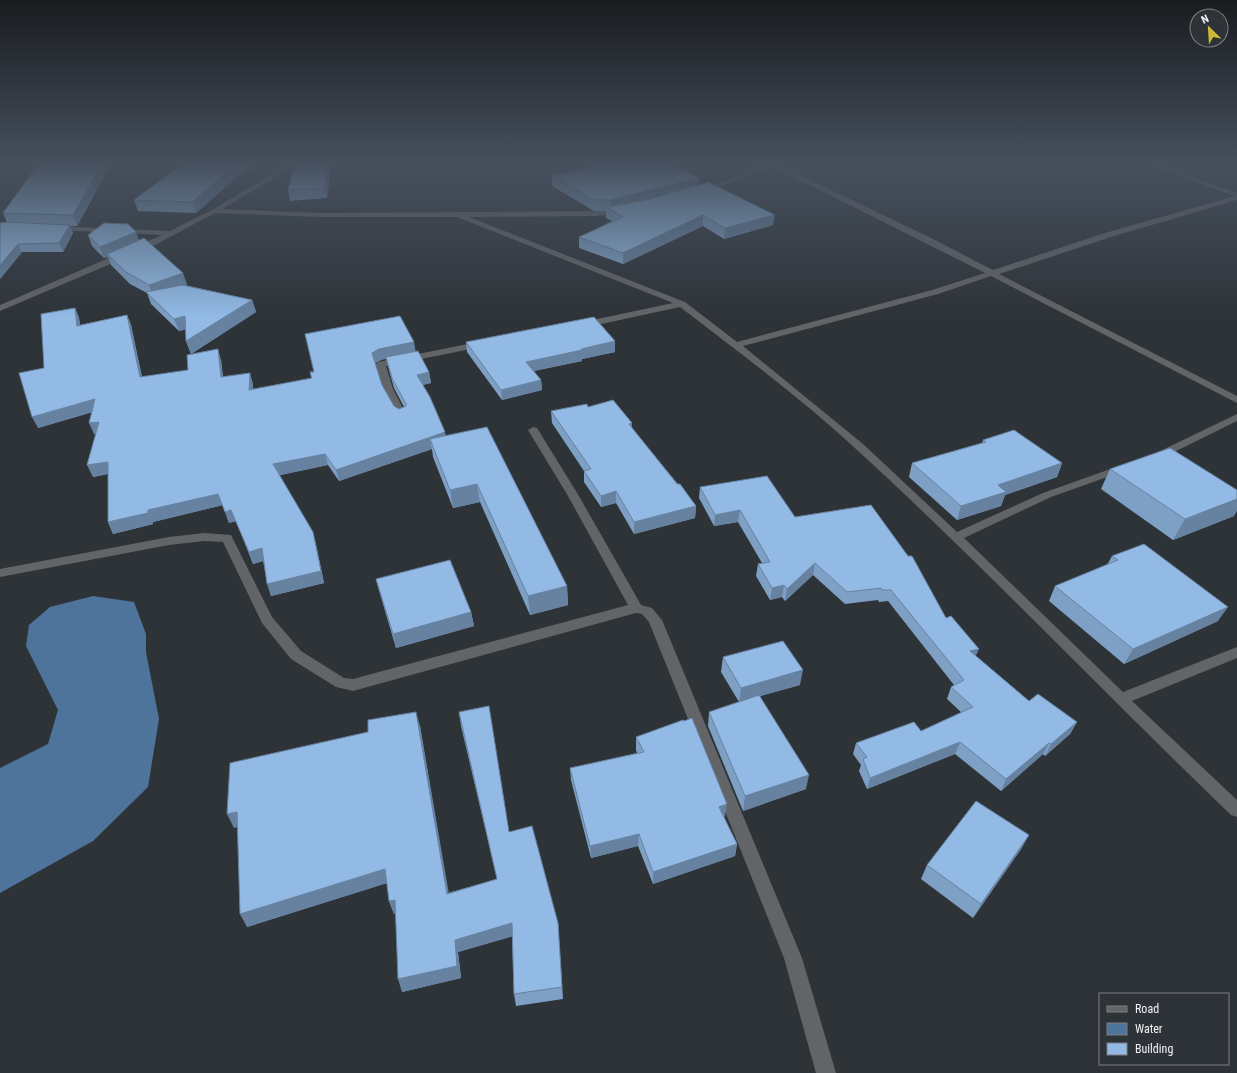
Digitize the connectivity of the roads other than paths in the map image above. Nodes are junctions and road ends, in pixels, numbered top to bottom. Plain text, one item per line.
1 (204, 216) edge
2 (462, 216) edge
3 (879, 216) edge
4 (1172, 216) edge
5 (51, 228) edge
6 (171, 233) junction
7 (994, 274) junction
8 (682, 304) junction
9 (0, 308) edge
10 (571, 328) edge
11 (494, 342) edge
12 (736, 345) junction
13 (1237, 400) edge
14 (402, 416) edge
15 (1237, 417) edge
16 (533, 430) dead end
17 (1150, 459) edge
18 (1136, 464) edge
19 (956, 537) junction
20 (0, 573) edge
21 (636, 608) junction
22 (1237, 652) edge
23 (1121, 699) junction
24 (1237, 810) edge
25 (826, 1073) edge

1 - 6 street
2 - 8 street
3 - 7 street
4 - 7 street
5 - 6 street
6 - 9 street
7 - 12 street
7 - 13 street
8 - 10 street
8 - 12 street
11 - 14 street
12 - 19 street
15 - 17 street
16 - 21 street
18 - 19 street
19 - 23 street
20 - 21 street
21 - 25 street
22 - 23 street
23 - 24 street

